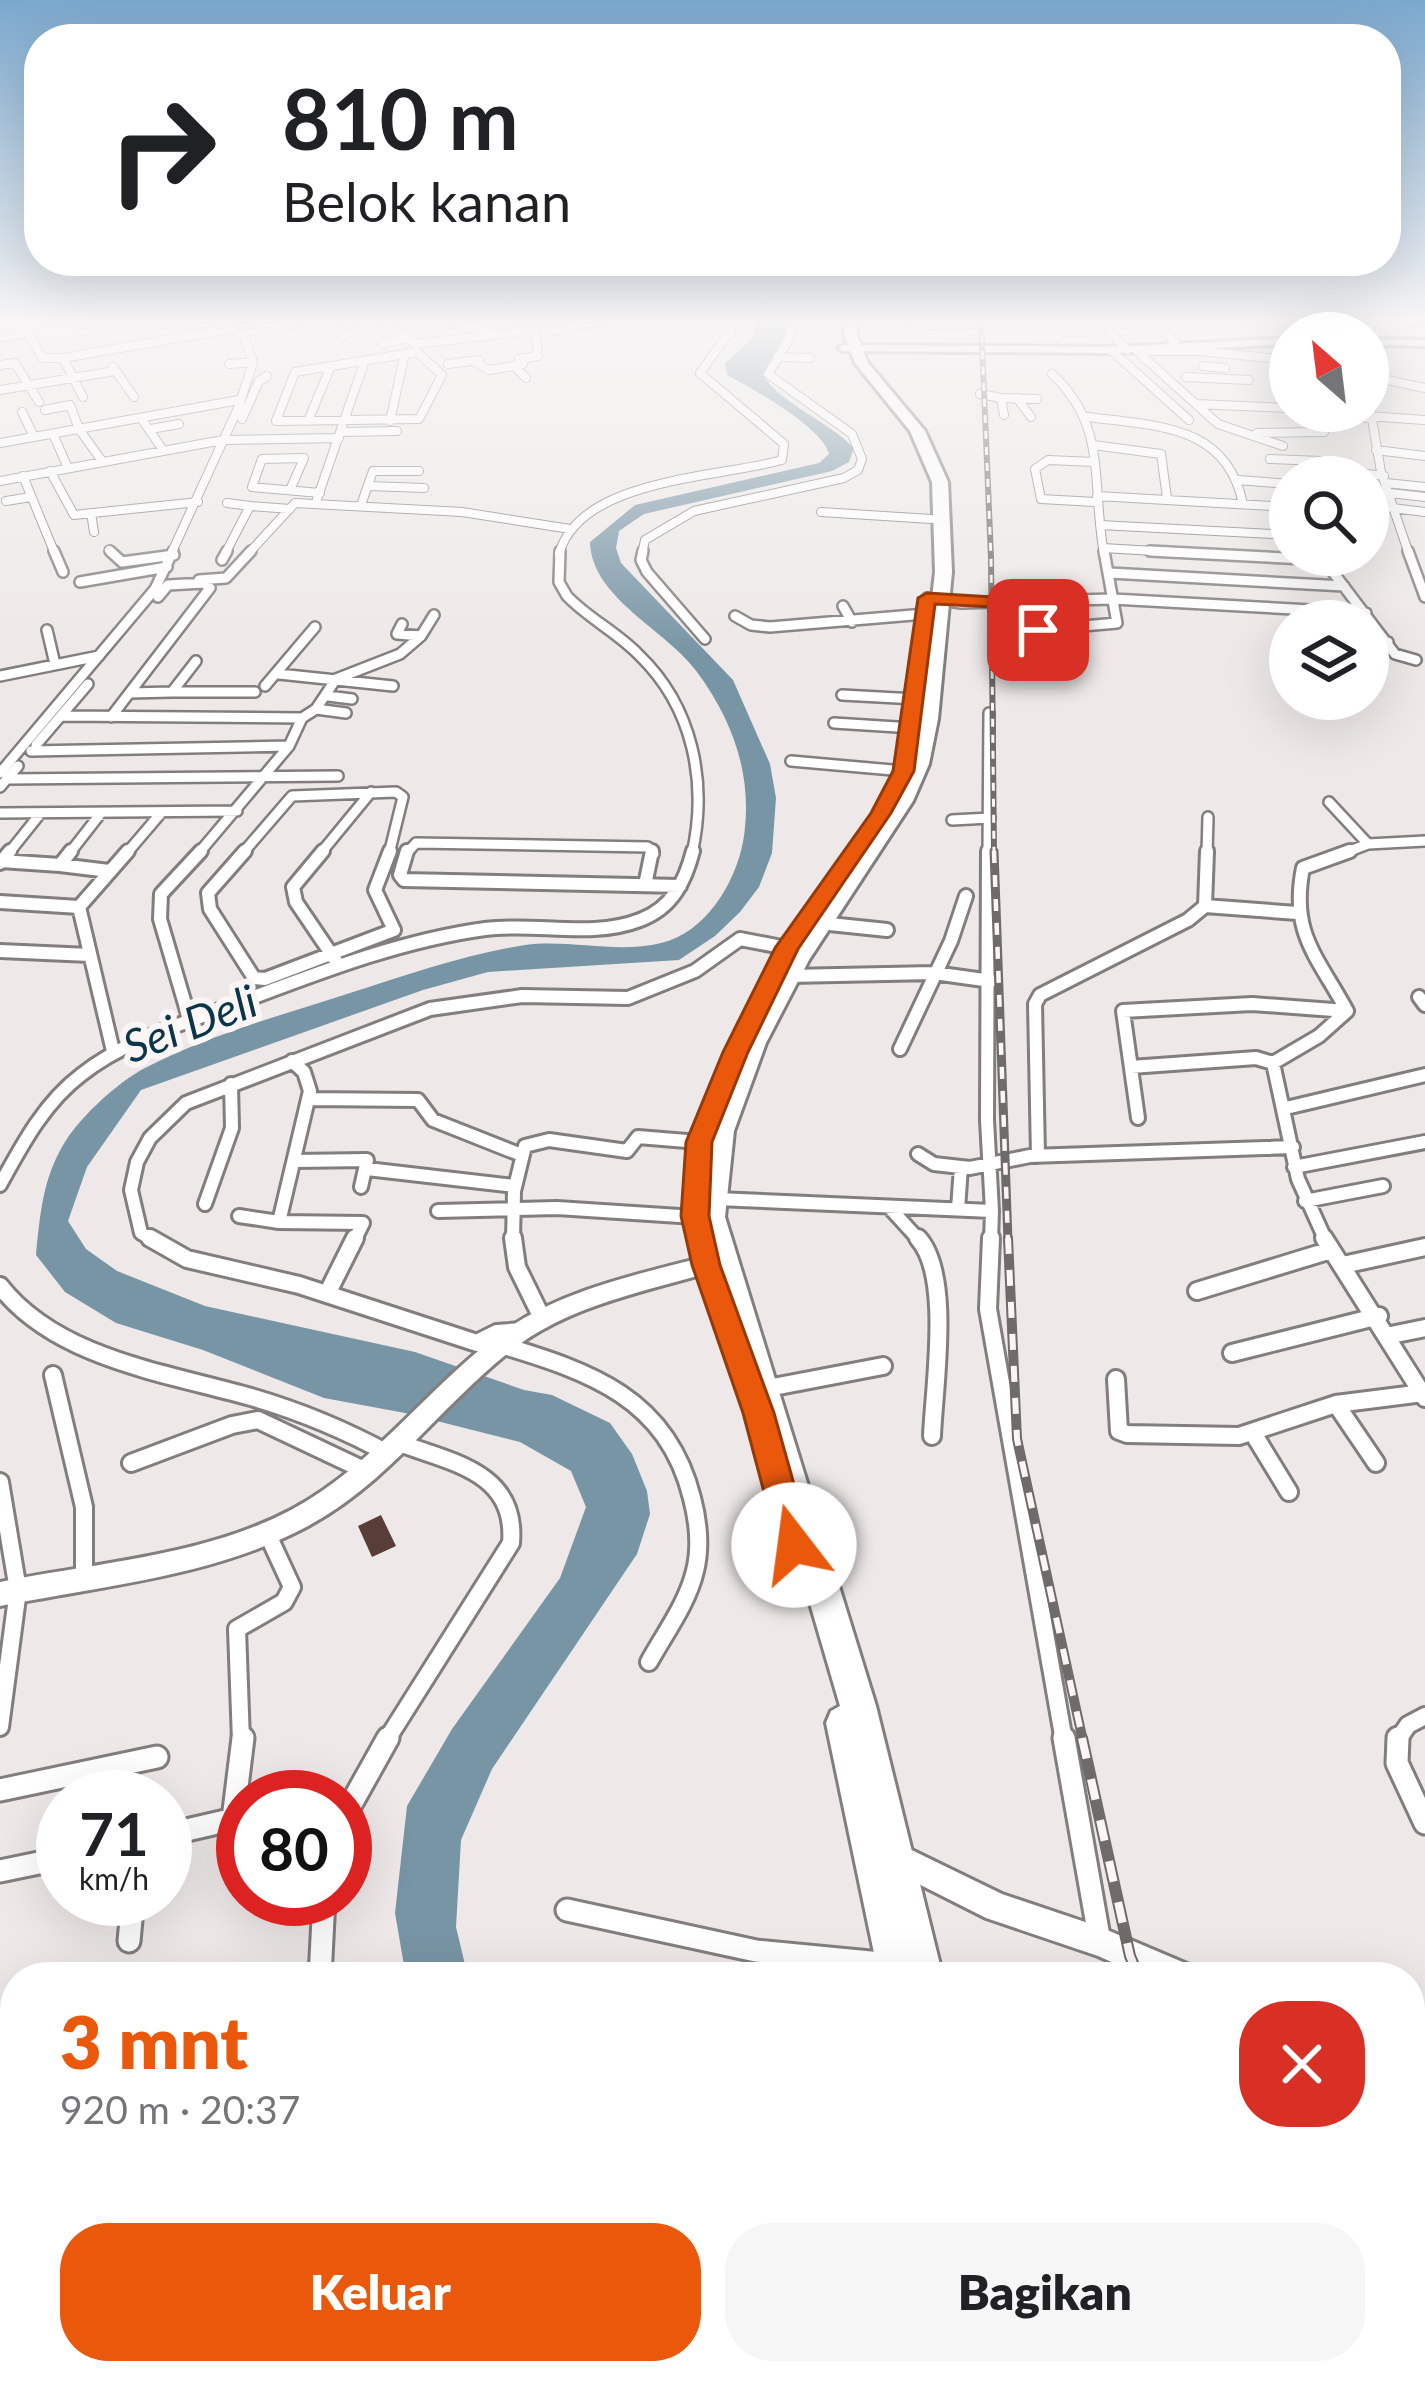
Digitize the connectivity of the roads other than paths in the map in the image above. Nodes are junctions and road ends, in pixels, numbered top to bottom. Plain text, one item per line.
1 (31, 430) edge
2 (72, 430) edge
3 (80, 430) edge
4 (152, 430) edge
5 (230, 430) edge
6 (233, 430) edge
7 (346, 430) edge
8 (772, 430) edge
9 (847, 430) edge
10 (906, 430) edge
11 (917, 430) edge
12 (1090, 430) edge
13 (1169, 430) edge
14 (1235, 430) edge
15 (342, 431) junction
16 (397, 431) dead end
17 (1324, 432) dead end
18 (1243, 433) junction
19 (53, 434) junction
20 (1201, 436) junction
21 (34, 437) junction
22 (228, 440) junction
23 (0, 443) edge
24 (1093, 445) junction
25 (1283, 446) dead end
26 (163, 450) junction
27 (1425, 456) edge
28 (126, 457) junction
29 (103, 461) junction
30 (1095, 462) junction
31 (68, 468) junction
32 (50, 472) junction
33 (419, 472) dead end
34 (133, 473) dead end
35 (23, 476) junction
36 (1238, 480) junction
37 (0, 481) edge
38 (1269, 482) edge
39 (1389, 483) edge
40 (1389, 485) edge
41 (369, 486) junction
42 (1389, 486) edge
43 (1389, 486) edge
44 (1425, 487) edge
45 (424, 488) dead end
46 (290, 490) junction
47 (1389, 491) edge
48 (303, 492) junction
49 (31, 497) junction
50 (317, 498) junction
51 (1167, 498) junction
52 (1096, 499) junction
53 (6, 501) dead end
54 (198, 502) junction
55 (227, 503) dead end
56 (1243, 504) junction
57 (250, 506) junction
58 (292, 506) junction
59 (361, 506) junction
60 (1269, 506) edge
61 (1425, 508) edge
62 (821, 512) dead end
63 (91, 513) junction
64 (931, 519) junction
65 (1100, 525) junction
66 (570, 529) junction
67 (94, 532) dead end
68 (1269, 534) edge
69 (1407, 545) junction
70 (1425, 547) edge
71 (1103, 548) junction
72 (110, 550) dead end
73 (174, 555) junction
74 (1269, 555) edge
75 (222, 560) dead end
76 (167, 567) junction
77 (63, 572) dead end
78 (1109, 573) junction
79 (1336, 576) edge
80 (1422, 577) edge
81 (80, 582) dead end
82 (1344, 586) junction
83 (1425, 597) edge
84 (1113, 599) junction
85 (1355, 600) edge
86 (1019, 603) junction
87 (930, 604) junction
88 (843, 606) dead end
89 (1269, 608) edge
90 (434, 615) dead end
91 (734, 616) dead end
92 (871, 620) junction
93 (852, 622) junction
94 (397, 623) dead end
95 (811, 625) junction
96 (770, 627) junction
97 (315, 628) dead end
98 (46, 630) dead end
99 (424, 631) junction
100 (880, 633) dead end
101 (705, 638) dead end
102 (814, 638) dead end
103 (775, 643) dead end
104 (1389, 643) edge
105 (100, 656) junction
106 (1416, 660) dead end
107 (196, 661) dead end
108 (55, 664) junction
109 (307, 672) junction
110 (279, 674) junction
111 (0, 676) edge
112 (336, 680) junction
113 (393, 686) dead end
114 (292, 687) dead end
115 (172, 692) junction
116 (130, 693) junction
117 (842, 695) dead end
118 (328, 696) junction
119 (352, 699) dead end
120 (916, 699) junction
121 (316, 709) junction
122 (346, 713) dead end
123 (989, 713) dead end
124 (62, 716) junction
125 (111, 716) junction
126 (302, 718) junction
127 (834, 723) dead end
128 (913, 728) junction
129 (289, 746) junction
130 (31, 751) junction
131 (791, 761) dead end
132 (904, 771) junction
133 (338, 776) dead end
134 (263, 778) junction
135 (2, 779) edge
136 (371, 792) junction
137 (1329, 802) dead end
138 (237, 811) junction
139 (0, 813) edge
140 (101, 813) junction
141 (161, 813) junction
142 (40, 814) junction
143 (1208, 817) dead end
144 (990, 818) junction
145 (952, 820) dead end
146 (1425, 841) edge
147 (1368, 844) junction
148 (1, 862) edge
149 (60, 866) junction
150 (109, 871) junction
151 (645, 885) junction
152 (680, 886) junction
153 (966, 896) dead end
154 (0, 902) edge
155 (1205, 906) junction
156 (79, 907) junction
157 (1297, 914) junction
158 (820, 923) junction
159 (887, 930) dead end
160 (0, 951) edge
161 (90, 955) junction
162 (331, 955) junction
163 (788, 962) junction
164 (341, 968) junction
165 (934, 973) junction
166 (991, 981) junction
167 (1347, 1011) junction
168 (190, 1021) junction
169 (748, 1043) junction
170 (900, 1049) dead end
171 (113, 1051) junction
172 (292, 1061) junction
173 (1273, 1063) junction
174 (1131, 1067) junction
175 (1425, 1075) edge
176 (231, 1084) junction
177 (308, 1099) junction
178 (1286, 1108) junction
179 (1138, 1118) dead end
180 (699, 1142) junction
181 (1425, 1142) edge
182 (1293, 1148) junction
183 (519, 1154) junction
184 (918, 1154) dead end
185 (1038, 1156) junction
186 (294, 1161) junction
187 (988, 1166) junction
188 (961, 1167) junction
189 (1294, 1167) junction
190 (367, 1169) junction
191 (0, 1185) edge
192 (514, 1186) junction
193 (1383, 1186) dead end
194 (361, 1187) dead end
195 (1305, 1201) junction
196 (205, 1204) dead end
197 (700, 1204) junction
198 (889, 1207) junction
199 (514, 1209) junction
200 (958, 1209) junction
201 (438, 1211) dead end
202 (992, 1211) junction
203 (239, 1216) dead end
204 (279, 1222) junction
205 (1425, 1247) edge
206 (1330, 1250) junction
207 (713, 1263) junction
208 (1343, 1265) junction
209 (1197, 1291) dead end
210 (327, 1294) junction
211 (2, 1295) edge
212 (1378, 1316) junction
213 (533, 1325) junction
214 (1425, 1328) edge
215 (1391, 1336) junction
216 (497, 1348) junction
217 (1232, 1354) dead end
218 (883, 1366) dead end
219 (52, 1376) dead end
220 (1116, 1379) dead end
221 (763, 1389) junction
222 (1424, 1396) edge
223 (1336, 1404) junction
224 (1253, 1432) junction
225 (932, 1436) dead end
226 (396, 1449) junction
227 (131, 1463) dead end
228 (1376, 1463) dead end
229 (365, 1471) junction
230 (0, 1482) edge
231 (1289, 1492) dead end
232 (268, 1534) junction
233 (84, 1576) junction
234 (9, 1592) edge
235 (649, 1662) dead end
236 (1425, 1716) edge
237 (0, 1727) edge
238 (157, 1757) dead end
239 (238, 1770) edge
240 (368, 1770) edge
241 (0, 1790) edge
242 (1425, 1823) edge
243 (882, 1851) junction
244 (36, 1864) edge
245 (0, 1871) edge
246 (567, 1910) dead end
247 (130, 1926) edge
248 (323, 1926) edge
249 (129, 1940) dead end
250 (1117, 1956) edge
251 (321, 1962) edge
252 (834, 1962) edge
253 (897, 1962) edge
254 (918, 1962) edge

1 - 21 street
2 - 19 street
3 - 29 street
4 - 26 street
5 - 22 street
6 - 22 street
7 - 15 street
8 - 66 street
9 - 101 street
10 - 64 highway
11 - 87 highway
12 - 24 street
13 - 20 street
14 - 18 street
15 - 16 street
15 - 22 street
15 - 50 street
17 - 18 street
18 - 20 street
18 - 25 street
19 - 21 street
19 - 31 street
20 - 36 street
21 - 23 street
22 - 26 street
22 - 54 street
22 - 58 street
24 - 30 street
24 - 51 street
26 - 28 street
27 - 39 street
28 - 29 street
28 - 34 street
29 - 31 street
30 - 52 street
30 - 52 street
31 - 32 street
32 - 35 street
32 - 63 street
33 - 41 street
35 - 37 street
35 - 49 street
36 - 38 street
36 - 56 street
40 - 44 street
41 - 45 street
41 - 59 street
42 - 61 street
43 - 61 street
46 - 46 street
46 - 48 street
47 - 69 street
48 - 50 street
48 - 58 street
49 - 53 street
49 - 77 street
50 - 58 street
50 - 59 street
51 - 52 street
51 - 56 street
52 - 65 street
54 - 63 street
54 - 73 street
55 - 57 street
56 - 60 street
57 - 58 street
57 - 75 street
59 - 66 street
62 - 64 street
63 - 67 street
64 - 87 highway
65 - 68 street
65 - 71 street
66 - 152 street
69 - 70 street
69 - 80 street
71 - 74 street
71 - 78 street
72 - 73 street
73 - 76 street
76 - 81 street
76 - 105 street
78 - 82 street
78 - 84 street
79 - 82 street
80 - 83 street
82 - 85 street
84 - 86 street
84 - 86 street
84 - 89 street
86 - 87 street
87 - 92 street
87 - 120 highway
87 - 158 highway
88 - 93 street
90 - 99 street
91 - 96 street
92 - 93 street
92 - 100 street
93 - 95 street
94 - 99 street
95 - 96 street
95 - 102 street
96 - 103 street
97 - 110 street
98 - 108 street
99 - 112 street
104 - 106 street
105 - 108 street
105 - 135 street
107 - 115 street
108 - 111 street
109 - 110 street
109 - 112 street
109 - 114 street
110 - 115 street
112 - 113 street
112 - 118 street
115 - 116 street
116 - 124 street
116 - 125 street
117 - 120 street
118 - 119 street
118 - 121 street
120 - 128 highway
121 - 122 street
121 - 126 street
123 - 144 street
124 - 125 street
124 - 130 street
125 - 126 street
126 - 129 street
127 - 128 street
128 - 132 highway
129 - 130 street
129 - 134 street
130 - 135 street
131 - 132 street
132 - 163 highway
133 - 134 street
134 - 135 street
134 - 138 street
136 - 162 street
136 - 162 street
136 - 162 street
137 - 147 street
138 - 141 street
138 - 168 street
139 - 142 street
140 - 141 street
140 - 142 street
140 - 149 street
141 - 150 street
142 - 148 street
143 - 155 street
144 - 145 street
144 - 166 street
146 - 147 street
147 - 157 street
148 - 149 street
149 - 150 street
150 - 156 street
151 - 151 street
151 - 152 street
152 - 164 street
153 - 165 street
154 - 156 street
155 - 157 street
155 - 185 street
156 - 161 street
157 - 167 street
158 - 159 street
158 - 163 highway
160 - 161 street
161 - 171 street
162 - 164 street
163 - 165 street
163 - 169 highway
163 - 172 street
164 - 168 street
165 - 166 street
165 - 170 street
166 - 187 street
167 - 173 street
167 - 174 street
168 - 171 street
169 - 180 highway
169 - 197 highway
171 - 191 street
172 - 176 street
172 - 177 street
173 - 174 street
173 - 178 street
174 - 179 street
175 - 178 street
176 - 196 street
176 - 210 street
177 - 183 street
177 - 186 street
178 - 182 street
180 - 183 street
180 - 197 highway
181 - 189 street
182 - 185 street
182 - 189 street
183 - 192 street
184 - 188 street
185 - 187 street
186 - 190 street
186 - 204 street
187 - 188 street
187 - 202 street
188 - 200 street
189 - 195 street
190 - 192 street
190 - 194 street
192 - 199 street
193 - 195 street
195 - 206 street
197 - 198 street
197 - 199 street
197 - 207 highway
198 - 200 street
198 - 225 street
199 - 201 street
199 - 213 street
200 - 202 street
202 - 250 street
203 - 204 street
204 - 210 street
205 - 208 street
206 - 208 street
206 - 209 street
207 - 213 main road
207 - 221 highway
207 - 243 highway
208 - 212 street
210 - 213 street
211 - 226 street
212 - 215 street
212 - 217 street
213 - 216 main road
214 - 215 street
215 - 222 street
216 - 226 main road
216 - 235 street
218 - 221 street
219 - 233 street
220 - 224 street
221 - 243 highway
222 - 223 street
223 - 224 street
223 - 228 street
224 - 231 street
226 - 229 main road
226 - 240 street
227 - 229 street
229 - 232 main road
230 - 234 street
232 - 233 main road
232 - 239 street
233 - 234 main road
234 - 237 street
236 - 242 street
238 - 241 street
243 - 250 main road
243 - 253 highway
243 - 254 highway
244 - 245 street
246 - 252 street
247 - 249 street
248 - 251 street

